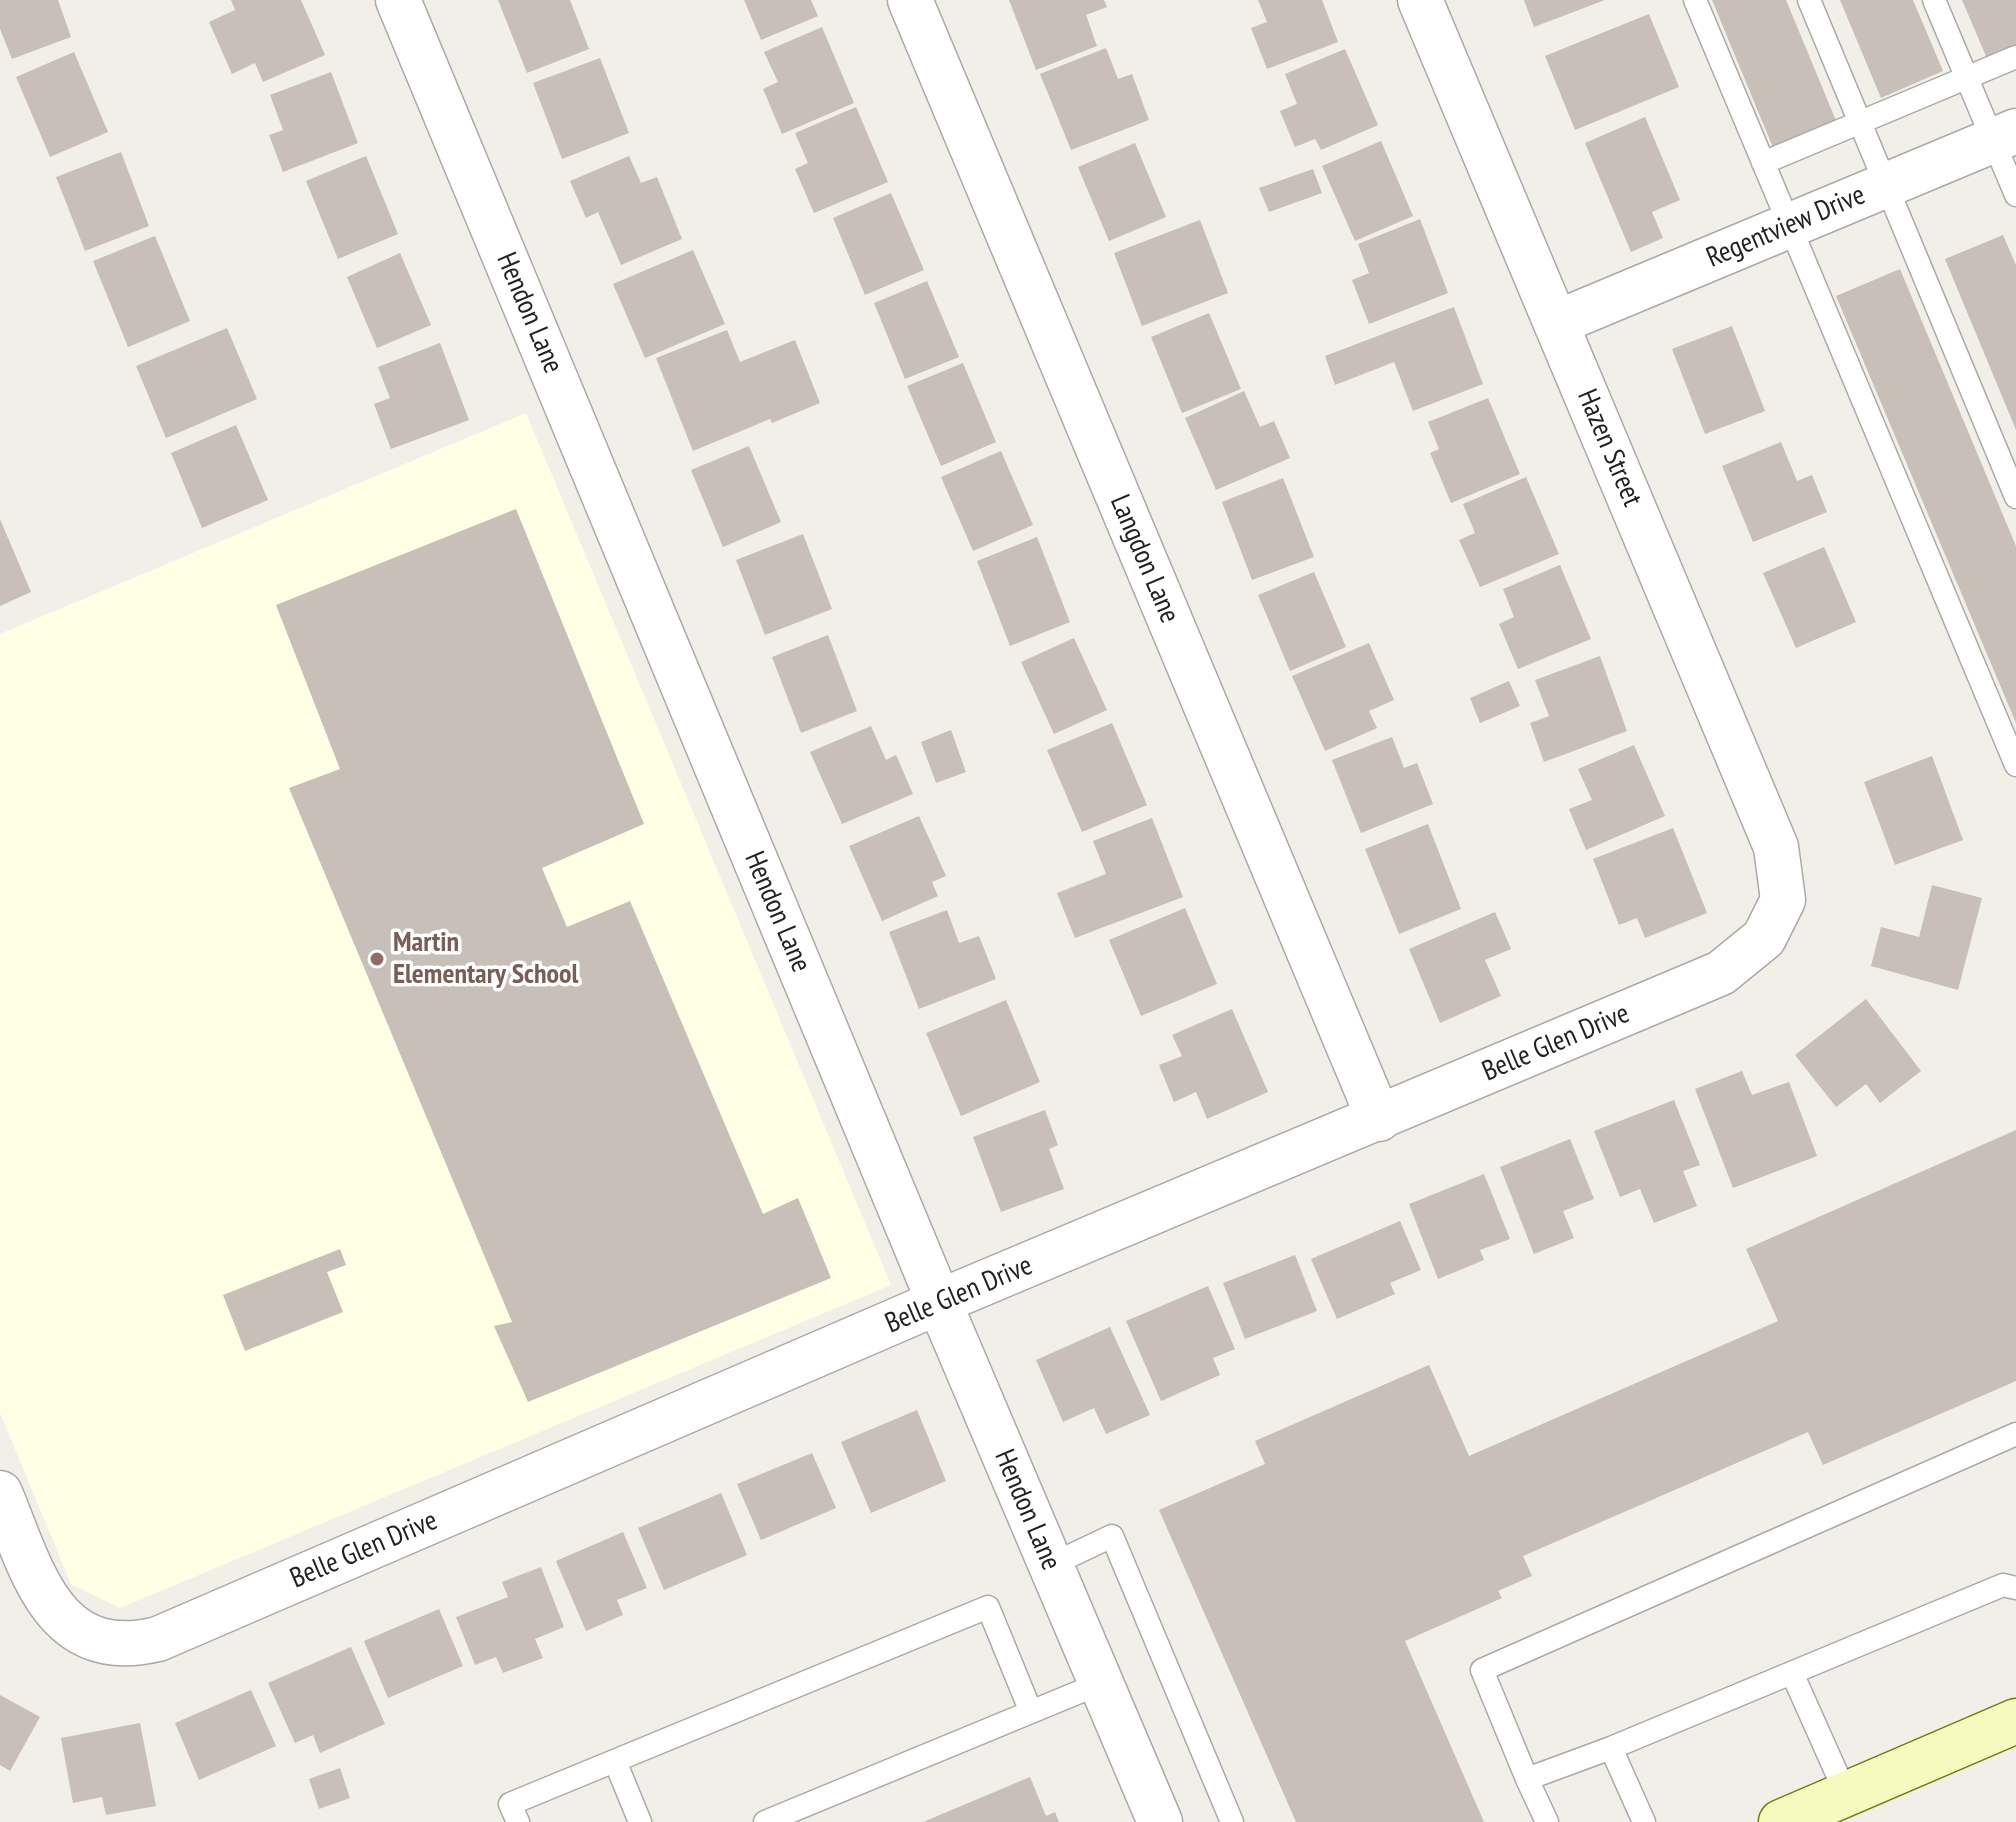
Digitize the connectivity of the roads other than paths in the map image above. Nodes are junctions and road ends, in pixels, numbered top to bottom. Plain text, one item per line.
1 (398, 0) edge
2 (910, 0) edge
3 (1420, 0) edge
4 (1695, 0) edge
5 (1809, 0) edge
6 (1934, 0) edge
7 (2016, 57) edge
8 (1967, 78) junction
9 (1860, 123) junction
10 (2004, 136) edge
11 (1763, 163) junction
12 (1886, 185) junction
13 (2016, 195) edge
14 (1789, 225) junction
15 (1556, 323) junction
16 (2016, 497) edge
17 (2016, 765) edge
18 (1783, 900) joint
19 (1379, 1119) junction
20 (939, 1302) junction
21 (2016, 1434) edge
22 (0, 1493) edge
23 (1051, 1565) junction
24 (2016, 1588) edge
25 (1792, 1673) junction
26 (1101, 1683) junction
27 (1031, 1712) junction
28 (2016, 1721) edge
29 (1611, 1748) junction
30 (615, 1761) junction
31 (1527, 1779) junction
32 (1846, 1794) junction
33 (518, 1822) edge
34 (640, 1822) edge
35 (765, 1822) edge
36 (1160, 1822) edge
37 (1232, 1822) edge
38 (1547, 1822) edge
39 (1644, 1822) edge
40 (1781, 1822) edge

1 - 20 street, Hendon Lane
2 - 19 street, Langdon Lane
3 - 15 street, Hazen Street
4 - 11 lane
5 - 9 lane
6 - 8 lane
7 - 8 lane
8 - 9 lane
8 - 10 lane
9 - 11 lane
9 - 12 lane
10 - 12 street, Regentview Drive
10 - 13 lane
11 - 14 lane
12 - 14 street, Regentview Drive
12 - 16 lane
14 - 15 street, Regentview Drive
14 - 17 lane
15 - 18 street, Hazen Street
18 - 19 street, Belle Glen Drive
19 - 20 street, Belle Glen Drive
20 - 22 street, Belle Glen Drive
20 - 23 street, Hendon Lane
21 - 31 lane
23 - 26 street, Hendon Lane
23 - 37 lane
24 - 25 lane
25 - 29 lane
25 - 32 lane
26 - 27 lane
26 - 36 street, Hendon Lane
27 - 30 lane
27 - 35 lane
28 - 32 main road
29 - 31 lane
29 - 39 lane
30 - 33 lane
30 - 34 lane
31 - 38 lane
32 - 40 main road

